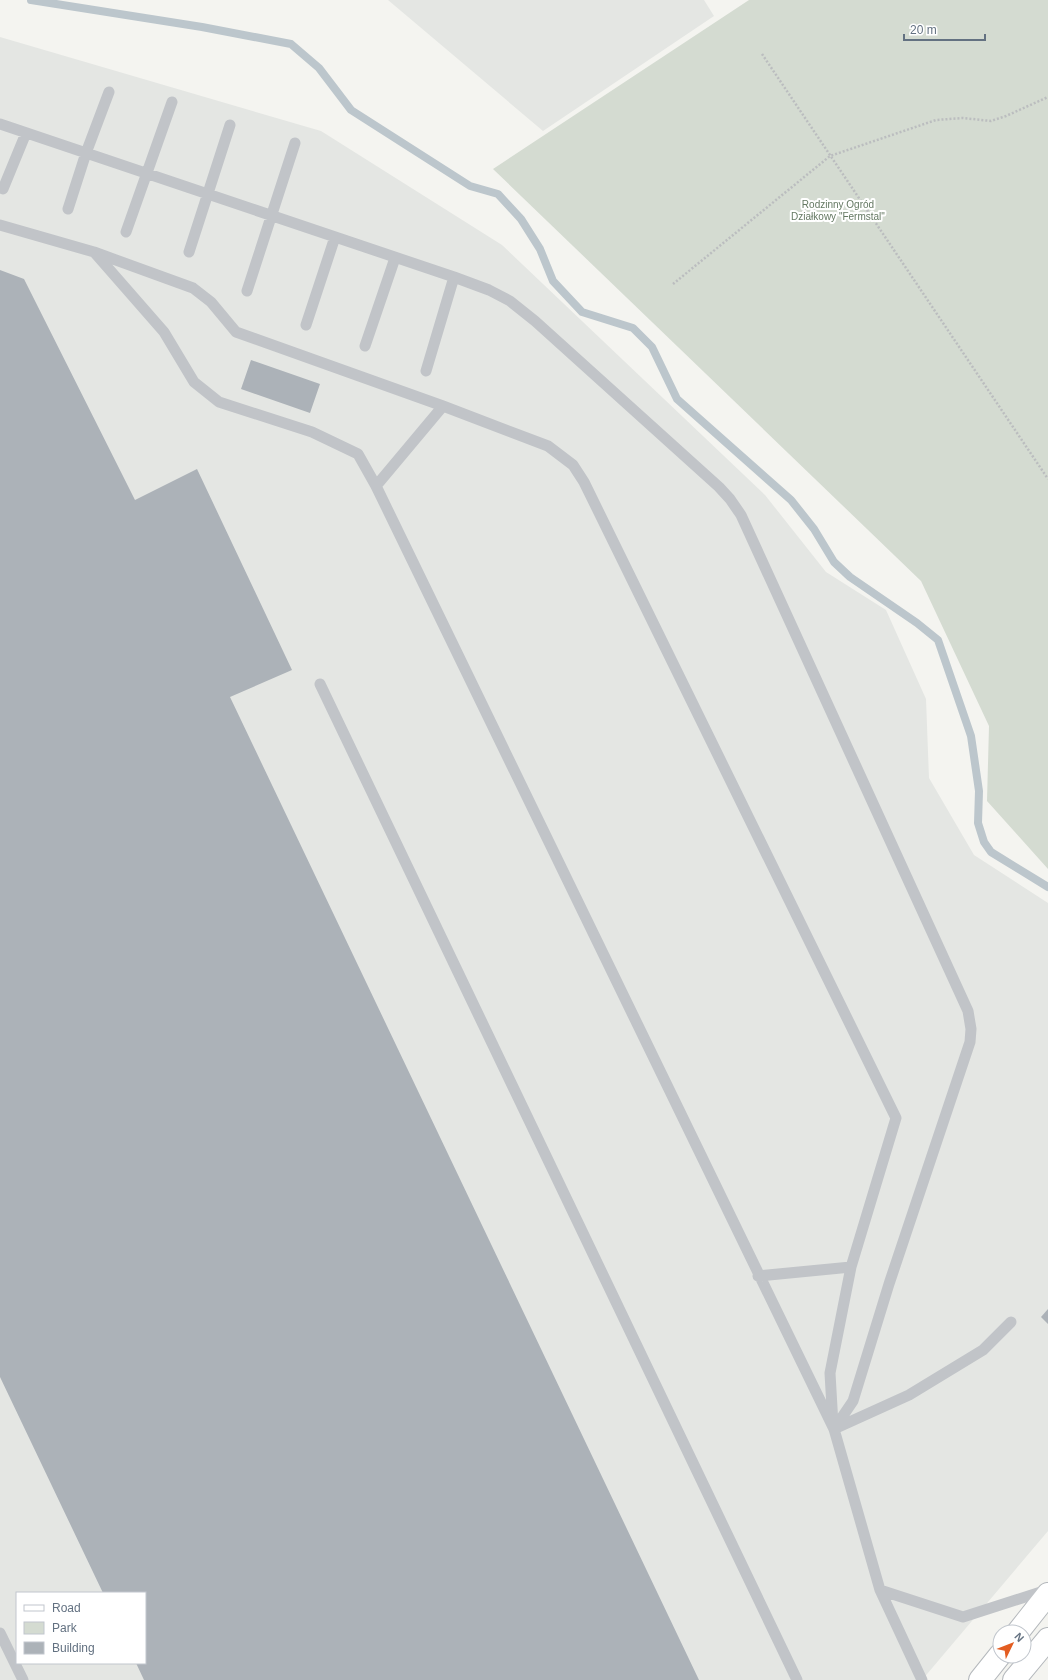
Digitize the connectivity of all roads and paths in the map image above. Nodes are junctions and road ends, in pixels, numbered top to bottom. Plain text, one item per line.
1 (762, 54) dead end
2 (109, 92) dead end
3 (1048, 97) edge
4 (172, 102) dead end
5 (0, 124) edge
6 (230, 125) dead end
7 (26, 133) junction
8 (295, 144) dead end
9 (86, 153) junction
10 (830, 156) junction
11 (146, 173) junction
12 (3, 189) dead end
13 (208, 194) junction
14 (68, 209) dead end
15 (272, 216) junction
16 (0, 225) edge
17 (126, 232) dead end
18 (335, 237) junction
19 (94, 252) junction
20 (189, 252) dead end
21 (395, 258) junction
22 (454, 277) junction
23 (673, 284) dead end
24 (247, 291) dead end
25 (306, 325) dead end
26 (365, 346) dead end
27 (426, 371) dead end
28 (443, 406) junction
29 (1048, 479) edge
30 (376, 486) junction
31 (320, 684) dead end
32 (851, 1267) junction
33 (758, 1276) junction
34 (1011, 1322) dead end
35 (834, 1429) junction
36 (880, 1590) junction
37 (1048, 1590) edge
38 (1048, 1594) edge
39 (1024, 1624) edge
40 (0, 1633) edge
41 (1048, 1639) edge
42 (993, 1664) edge
43 (23, 1680) edge
44 (797, 1680) edge
45 (922, 1680) edge
46 (980, 1680) edge
47 (1014, 1680) edge

1 - 10 path
2 - 9 lane
3 - 10 path
4 - 11 lane
5 - 7 lane
6 - 13 lane
7 - 9 lane
7 - 12 lane
8 - 15 lane
9 - 11 lane
9 - 14 lane
10 - 23 path
10 - 29 path
11 - 13 lane
11 - 17 lane
13 - 15 lane
13 - 20 lane
15 - 18 lane
15 - 24 lane
16 - 19 lane
18 - 21 lane
18 - 25 lane
19 - 28 lane
19 - 30 lane
21 - 22 lane
21 - 26 lane
22 - 27 lane
22 - 35 lane
28 - 30 lane
28 - 32 lane
30 - 33 lane
31 - 44 lane
32 - 33 lane
32 - 35 lane
33 - 35 lane
34 - 35 lane
35 - 36 lane
36 - 37 lane
36 - 45 lane
38 - 39 main road
40 - 43 lane
41 - 47 main road
42 - 46 main road

